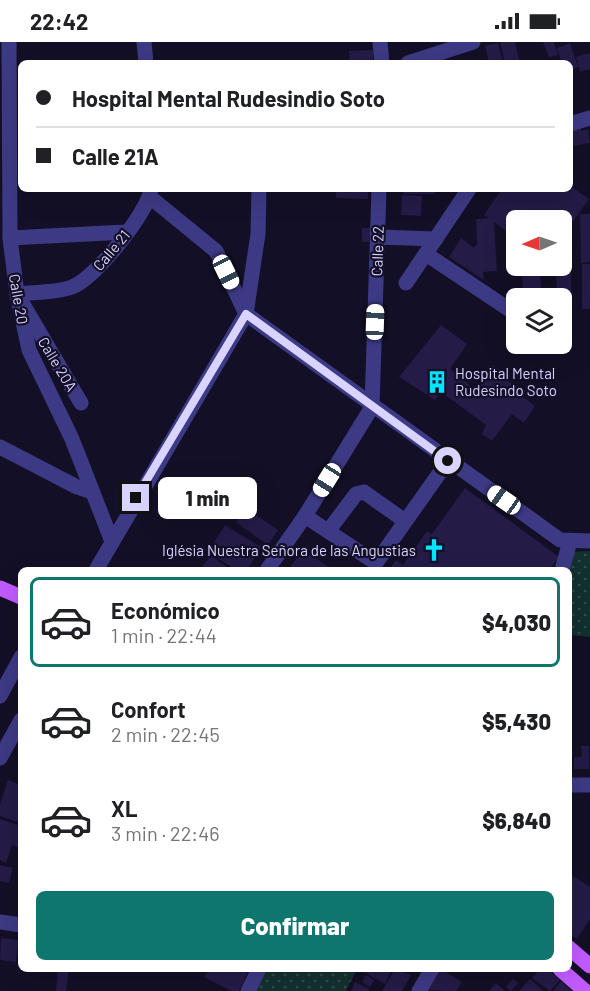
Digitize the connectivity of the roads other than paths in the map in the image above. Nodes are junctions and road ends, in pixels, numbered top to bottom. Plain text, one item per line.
1 (9, 42) edge
2 (144, 42) edge
3 (380, 42) edge
4 (473, 42) edge
5 (457, 44) edge
6 (146, 60) edge
7 (382, 60) edge
8 (416, 60) edge
9 (590, 118) edge
10 (573, 123) edge
11 (259, 192) edge
12 (379, 192) edge
13 (467, 192) edge
14 (151, 193) edge
15 (126, 232) junction
16 (378, 237) junction
17 (10, 238) junction
18 (436, 239) junction
19 (426, 254) junction
20 (406, 283) dead end
21 (17, 294) junction
22 (506, 307) edge
23 (246, 314) junction
24 (81, 403) dead end
25 (372, 407) junction
26 (0, 447) edge
27 (448, 461) junction
28 (92, 492) junction
29 (305, 516) junction
30 (405, 521) junction
31 (329, 530) junction
32 (111, 539) junction
33 (570, 541) junction
34 (590, 541) edge
35 (97, 567) edge
36 (269, 567) edge
37 (563, 567) edge
38 (0, 588) edge
39 (18, 596) edge
40 (18, 663) edge
41 (0, 696) edge
42 (18, 725) edge
43 (0, 758) edge
44 (572, 784) edge
45 (590, 785) edge
46 (0, 922) edge
47 (18, 925) edge
48 (572, 951) edge
49 (590, 966) edge
50 (258, 972) edge
51 (430, 972) edge
52 (563, 972) edge
53 (248, 991) edge
54 (419, 991) edge
55 (585, 991) edge

1 - 17 street, Calle 20
2 - 6 street
3 - 7 street
4 - 5 street
5 - 8 street
9 - 10 street
11 - 23 street
12 - 16 street, Calle 22
13 - 18 street
14 - 15 street, Calle 21
14 - 23 street
15 - 17 street
15 - 21 street, Calle 21
16 - 18 street
16 - 25 street, Calle 22
17 - 21 street, Calle 20
18 - 19 street
19 - 20 street
19 - 22 street
21 - 24 street, Calle 20A
21 - 28 street, Calle 20
23 - 25 street
23 - 32 street
25 - 27 street
25 - 29 street, Calle 22
26 - 28 street
27 - 30 street
27 - 33 street
28 - 32 street, Calle 20
29 - 31 street
29 - 36 street, Calle 22
30 - 31 street
30 - 31 street
32 - 35 street
33 - 34 street
33 - 37 street
38 - 39 main road
40 - 41 street
42 - 43 street
44 - 45 street
46 - 47 street
48 - 49 main road
50 - 53 street
51 - 54 street
52 - 55 main road

